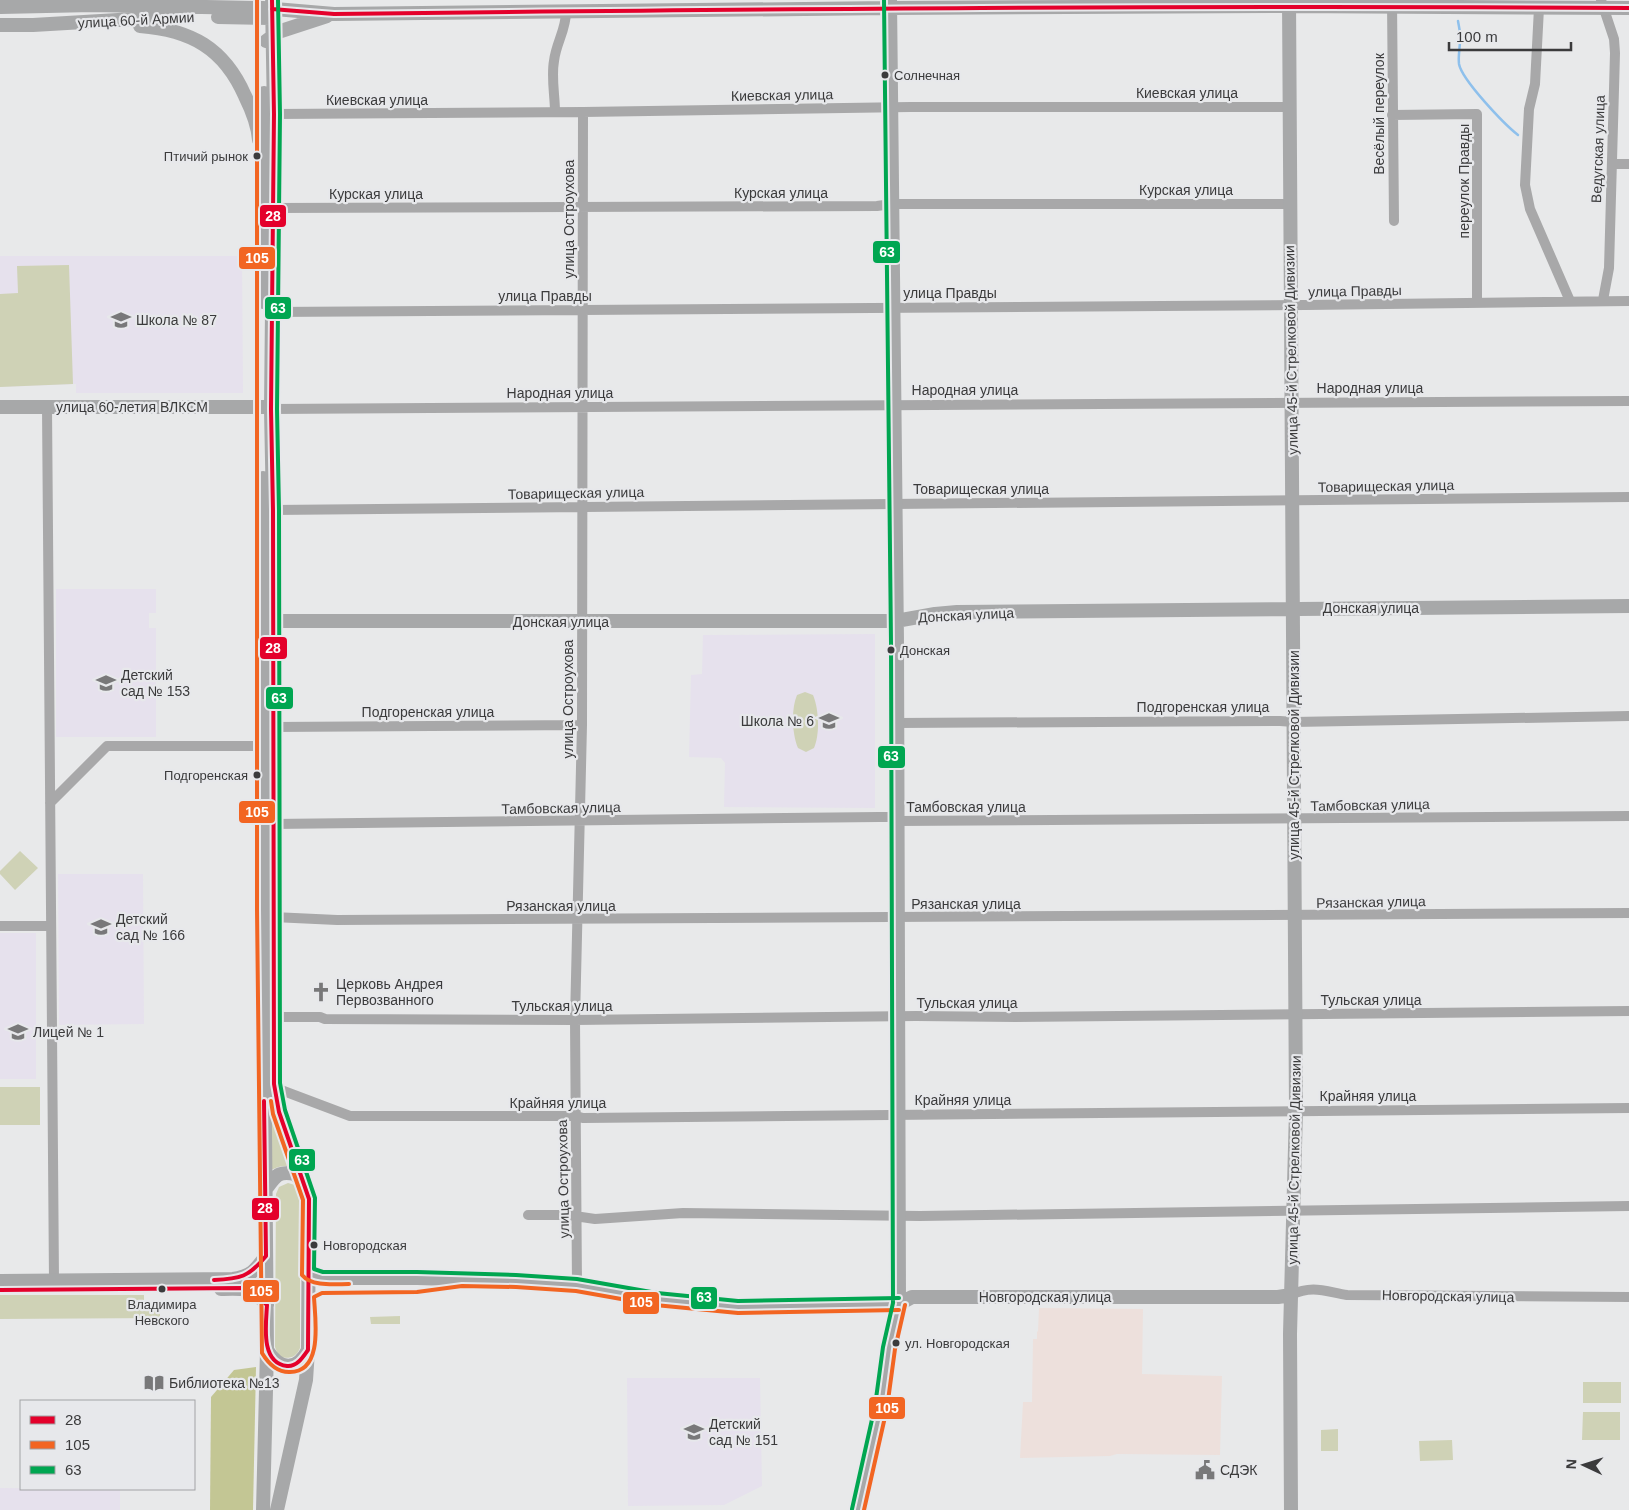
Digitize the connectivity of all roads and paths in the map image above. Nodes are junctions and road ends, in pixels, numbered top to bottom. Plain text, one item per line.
1 (208, 0) edge
2 (1289, 3) edge
3 (890, 4) edge
4 (1392, 4) edge
5 (1473, 4) edge
6 (1602, 4) edge
7 (6, 7) edge
8 (179, 8) junction
9 (1539, 8) junction
10 (1629, 8) edge
11 (268, 9) edge
12 (566, 12) junction
13 (334, 14) junction
14 (95, 22) junction
15 (6, 25) edge
16 (268, 40) junction
17 (891, 107) junction
18 (1290, 107) junction
19 (555, 112) junction
20 (583, 112) junction
21 (274, 114) junction
22 (1392, 115) junction
23 (1612, 164) junction
24 (1629, 164) edge
25 (263, 178) junction
26 (892, 204) junction
27 (1290, 204) junction
28 (583, 207) junction
29 (272, 208) junction
30 (1394, 221) dead end
31 (1603, 300) junction
32 (1570, 301) junction
33 (1629, 301) edge
34 (1478, 303) junction
35 (1291, 305) junction
36 (894, 307) junction
37 (583, 309) junction
38 (272, 312) junction
39 (1629, 401) edge
40 (1292, 402) junction
41 (894, 404) junction
42 (0, 407) edge
43 (47, 407) junction
44 (267, 408) junction
45 (583, 408) junction
46 (1629, 497) edge
47 (1293, 501) junction
48 (894, 503) junction
49 (583, 507) junction
50 (273, 510) junction
51 (1629, 606) edge
52 (1294, 609) junction
53 (268, 621) junction
54 (896, 621) junction
55 (583, 622) junction
56 (1629, 716) edge
57 (1294, 722) junction
58 (897, 723) junction
59 (582, 725) junction
60 (273, 727) junction
61 (263, 746) junction
62 (50, 803) junction
63 (1629, 816) edge
64 (581, 820) junction
65 (1295, 820) junction
66 (897, 821) junction
67 (273, 824) junction
68 (1629, 913) edge
69 (1295, 916) junction
70 (273, 917) junction
71 (897, 918) junction
72 (577, 920) junction
73 (0, 926) edge
74 (51, 926) junction
75 (1629, 1011) edge
76 (1296, 1014) junction
77 (898, 1016) junction
78 (274, 1017) junction
79 (575, 1020) junction
80 (274, 1084) junction
81 (1629, 1108) edge
82 (1296, 1110) junction
83 (898, 1114) junction
84 (576, 1116) junction
85 (304, 1185) junction
86 (266, 1189) junction
87 (1629, 1206) edge
88 (1295, 1210) junction
89 (528, 1215) dead end
90 (577, 1216) junction
91 (898, 1216) junction
92 (266, 1256) junction
93 (308, 1273) junction
94 (462, 1280) junction
95 (0, 1281) edge
96 (54, 1281) junction
97 (577, 1285) junction
98 (0, 1290) edge
99 (308, 1293) junction
100 (1290, 1295) junction
101 (1629, 1297) edge
102 (898, 1304) junction
103 (267, 1305) junction
104 (268, 1350) junction
105 (308, 1350) junction
106 (264, 1488) junction
107 (282, 1489) junction
108 (263, 1510) edge
109 (277, 1510) edge
110 (858, 1510) edge
111 (1291, 1510) edge

1 - 8 main road
2 - 3 main road
2 - 4 main road
2 - 18 main road, улица 45-й Стрелковой Дивизии
3 - 12 main road
3 - 17 main road
4 - 5 main road
4 - 22 street, Весёлый переулок
5 - 9 main road
6 - 9 main road
6 - 10 main road
6 - 23 street, Ведугская улица
7 - 8 main road, улица 60-й Армии
7 - 15 main road
8 - 11 main road, улица 60-й Армии
9 - 32 street
11 - 13 main road
11 - 14 main road, улица 60-й Армии
11 - 16 main road
12 - 13 main road
12 - 19 street
13 - 16 main road
14 - 15 main road, улица 60-й Армии
14 - 25 main road
16 - 21 main road
16 - 25 main road
17 - 18 street, Киевская улица
17 - 20 street, Киевская улица
17 - 26 main road
18 - 27 main road, улица 45-й Стрелковой Дивизии
19 - 20 street, Киевская улица
19 - 21 street, Киевская улица
20 - 28 street, улица Остроухова
21 - 29 main road
22 - 30 street, Весёлый переулок
22 - 34 street, переулок Правды
23 - 24 street
23 - 31 street, Ведугская улица
25 - 44 main road
26 - 27 street, Курская улица
26 - 28 street, Курская улица
26 - 36 main road
27 - 35 main road, улица 45-й Стрелковой Дивизии
28 - 29 street, Курская улица
28 - 37 street, улица Остроухова
29 - 38 main road
31 - 32 street, улица Правды
31 - 33 street, улица Правды
32 - 34 street, улица Правды
34 - 35 street, улица Правды
35 - 36 street, улица Правды
35 - 40 main road, улица 45-й Стрелковой Дивизии
36 - 37 street, улица Правды
36 - 41 main road
37 - 38 street, улица Правды
37 - 45 street, улица Остроухова
38 - 44 main road
39 - 40 street, Народная улица
40 - 41 street, Народная улица
40 - 47 main road, улица 45-й Стрелковой Дивизии
41 - 45 street, Народная улица
41 - 48 main road
42 - 43 main road, улица 60-летия ВЛКСМ
43 - 44 main road, улица 60-летия ВЛКСМ
43 - 62 street
44 - 45 street, Народная улица
44 - 50 main road
44 - 53 main road
45 - 49 street, улица Остроухова
46 - 47 street, Товарищеская улица
47 - 48 street, Товарищеская улица
47 - 52 main road, улица 45-й Стрелковой Дивизии
48 - 49 street, Товарищеская улица
48 - 54 main road
49 - 50 street, Товарищеская улица
49 - 55 street, улица Остроухова
50 - 53 main road
51 - 52 main road, Донская улица
52 - 54 main road, Донская улица
52 - 57 main road, улица 45-й Стрелковой Дивизии
53 - 55 main road, Донская улица
53 - 60 main road
53 - 61 main road
54 - 55 main road, Донская улица
54 - 58 main road
55 - 59 street, улица Остроухова
56 - 57 street, Подгоренская улица
57 - 58 street, Подгоренская улица
57 - 65 main road, улица 45-й Стрелковой Дивизии
58 - 66 main road
59 - 60 street, Подгоренская улица
59 - 64 street, улица Остроухова
60 - 67 main road
61 - 62 street
61 - 86 main road
62 - 74 street
63 - 65 street, Тамбовская улица
64 - 66 street, Тамбовская улица
64 - 67 street, Тамбовская улица
64 - 72 street, улица Остроухова
65 - 66 street, Тамбовская улица
65 - 69 main road, улица 45-й Стрелковой Дивизии
66 - 71 main road
67 - 70 main road
68 - 69 street, Рязанская улица
69 - 71 street, Рязанская улица
69 - 76 main road, улица 45-й Стрелковой Дивизии
70 - 72 street, Рязанская улица
70 - 78 main road
71 - 72 street, Рязанская улица
71 - 77 main road
72 - 79 street, улица Остроухова
73 - 74 street
74 - 96 street
75 - 76 street, Тульская улица
76 - 77 street, Тульская улица
76 - 82 main road, улица 45-й Стрелковой Дивизии
77 - 79 street, Тульская улица
77 - 83 main road
78 - 79 street, Тульская улица
78 - 80 main road
79 - 84 street, улица Остроухова
80 - 84 street, Крайняя улица
80 - 85 main road
81 - 82 street, Крайняя улица
82 - 83 street, Крайняя улица
82 - 88 main road, улица 45-й Стрелковой Дивизии
83 - 84 street, Крайняя улица
83 - 91 main road
84 - 90 street, улица Остроухова
85 - 86 main road
85 - 93 main road
86 - 92 main road
87 - 88 street
88 - 91 street
88 - 100 main road, улица 45-й Стрелковой Дивизии
89 - 90 street
90 - 91 street
90 - 97 street, улица Остроухова
91 - 102 main road
92 - 96 main road
92 - 103 main road
93 - 94 main road, Новгородская улица
93 - 99 main road
94 - 97 main road, Новгородская улица
94 - 99 main road, Новгородская улица
95 - 96 main road
97 - 102 main road, Новгородская улица
98 - 103 main road
99 - 105 main road
100 - 101 street, Новгородская улица
100 - 102 main road, Новгородская улица
100 - 111 main road, улица 45-й Стрелковой Дивизии
102 - 110 main road
103 - 104 main road
104 - 105 main road
104 - 106 main road
105 - 107 main road
106 - 107 main road
106 - 108 main road
107 - 109 main road

